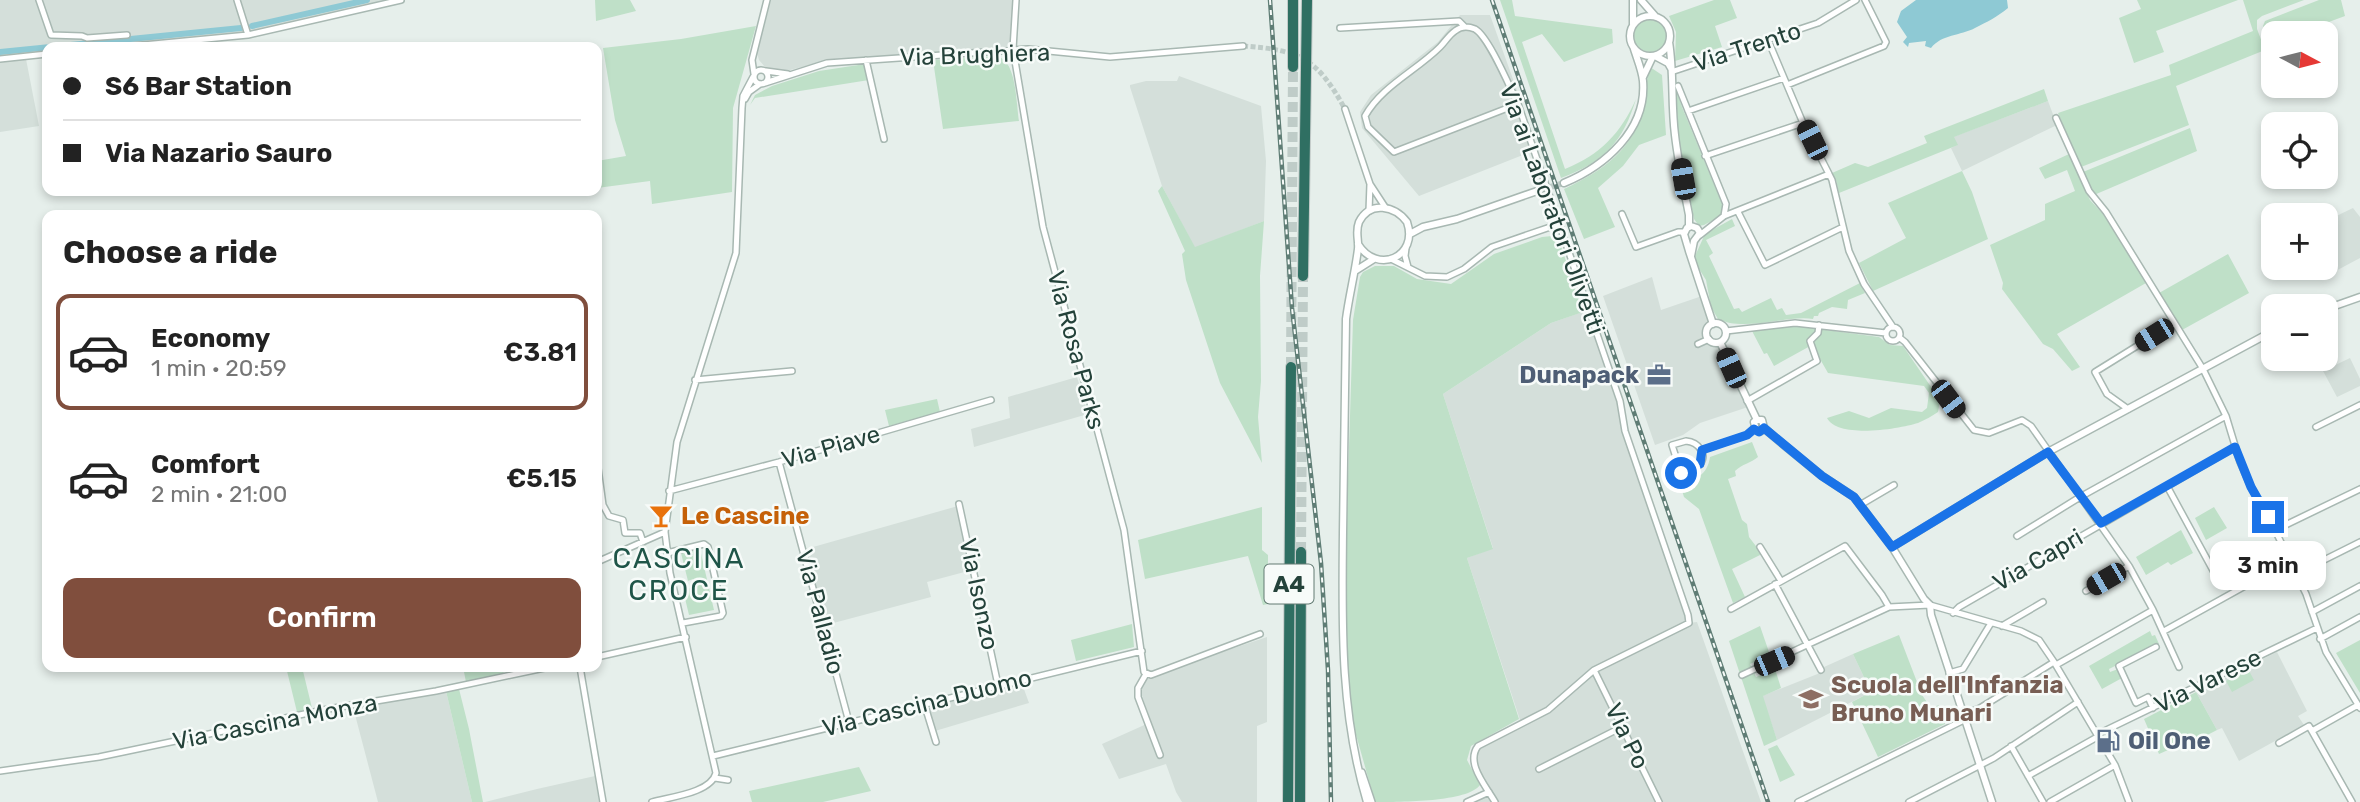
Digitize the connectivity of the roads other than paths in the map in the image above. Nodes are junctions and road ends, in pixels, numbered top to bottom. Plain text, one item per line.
1 (38, 0) edge
2 (237, 0) edge
3 (401, 0) edge
4 (767, 0) edge
5 (1016, 0) edge
6 (1293, 0) edge
7 (1307, 0) edge
8 (1633, 0) edge
9 (1641, 0) edge
10 (1856, 0) edge
11 (1865, 0) edge
12 (379, 2) edge
13 (1655, 16) junction
14 (1633, 24) junction
15 (1465, 27) junction
16 (1340, 28) dead end
17 (246, 30) junction
18 (127, 35) dead end
19 (1768, 40) junction
20 (158, 42) edge
21 (1669, 42) junction
22 (1243, 46) tunnel mouth
23 (1634, 49) junction
24 (1013, 50) junction
25 (754, 53) junction
26 (42, 55) edge
27 (1654, 56) junction
28 (0, 59) edge
29 (866, 60) junction
30 (1293, 67) tunnel mouth
31 (764, 70) junction
32 (1674, 71) junction
33 (791, 74) junction
34 (753, 76) junction
35 (1643, 78) junction
36 (1784, 78) junction
37 (762, 83) junction
38 (1787, 85) junction
39 (1678, 86) dead end
40 (1518, 104) junction
41 (742, 108) junction
42 (1345, 109) tunnel mouth
43 (1688, 111) junction
44 (2056, 118) dead end
45 (1803, 123) junction
46 (884, 139) dead end
47 (1705, 156) junction
48 (1828, 174) junction
49 (1564, 183) tunnel mouth
50 (1370, 184) junction
51 (1540, 190) tunnel mouth
52 (1385, 207) junction
53 (1369, 211) junction
54 (1738, 212) junction
55 (1622, 214) dead end
56 (1724, 216) junction
57 (1407, 222) junction
58 (1559, 224) junction
59 (1708, 227) junction
60 (1843, 227) junction
61 (1423, 228) junction
62 (1691, 228) junction
63 (1410, 234) junction
64 (1694, 239) junction
65 (1358, 244) junction
66 (1406, 248) junction
67 (1374, 259) junction
68 (1391, 259) junction
69 (1408, 267) junction
70 (1355, 271) junction
71 (1303, 276) tunnel mouth
72 (2360, 297) edge
73 (2338, 305) edge
74 (2175, 323) junction
75 (1713, 324) junction
76 (1819, 326) junction
77 (1893, 327) junction
78 (1726, 331) junction
79 (1886, 333) junction
80 (1900, 338) junction
81 (2261, 338) edge
82 (1709, 339) junction
83 (1720, 342) junction
84 (1698, 344) dead end
85 (1291, 367) tunnel mouth
86 (2203, 369) junction
87 (792, 371) dead end
88 (695, 380) junction
89 (991, 400) dead end
90 (1747, 401) junction
91 (2360, 405) edge
92 (2128, 409) junction
93 (2226, 416) junction
94 (1757, 420) junction
95 (2316, 427) dead end
96 (1764, 428) junction
97 (1754, 429) junction
98 (2235, 447) junction
99 (1702, 450) junction
100 (2048, 452) junction
101 (779, 462) junction
102 (1894, 485) dead end
103 (2167, 486) junction
104 (2360, 489) edge
105 (669, 491) junction
106 (2080, 497) junction
107 (602, 498) edge
108 (959, 503) dead end
109 (1860, 505) junction
110 (2101, 523) junction
111 (2275, 530) junction
112 (665, 532) junction
113 (2017, 536) dead end
114 (643, 542) junction
115 (2360, 542) edge
116 (1760, 547) dead end
117 (1892, 547) junction
118 (1301, 552) tunnel mouth
119 (667, 553) junction
120 (602, 560) edge
121 (2290, 561) junction
122 (2129, 566) junction
123 (2215, 574) dead end
124 (2296, 574) junction
125 (1778, 583) junction
126 (2360, 586) edge
127 (2086, 591) dead end
128 (2043, 602) dead end
129 (1930, 605) junction
130 (1889, 607) junction
131 (1731, 609) dead end
132 (2153, 610) junction
133 (2312, 612) junction
134 (1953, 613) junction
135 (2360, 617) edge
136 (1991, 623) junction
137 (683, 624) junction
138 (2002, 626) junction
139 (2317, 628) junction
140 (2164, 631) junction
141 (1259, 634) dead end
142 (686, 637) junction
143 (2320, 639) junction
144 (1808, 646) junction
145 (2156, 648) dead end
146 (1142, 650) junction
147 (602, 656) edge
148 (2055, 663) junction
149 (2119, 666) junction
150 (2179, 667) dead end
151 (1594, 670) junction
152 (1821, 670) dead end
153 (2110, 670) dead end
154 (525, 672) edge
155 (581, 672) edge
156 (1949, 673) junction
157 (1146, 674) junction
158 (1742, 675) dead end
159 (998, 685) junction
160 (2078, 702) junction
161 (924, 703) junction
162 (2136, 703) junction
163 (2359, 707) edge
164 (2153, 708) junction
165 (2141, 714) junction
166 (1963, 718) junction
167 (849, 722) junction
168 (1622, 727) junction
169 (2312, 731) junction
170 (2099, 735) junction
171 (936, 742) dead end
172 (2279, 743) dead end
173 (2011, 746) junction
174 (1160, 755) dead end
175 (713, 756) junction
176 (2115, 765) junction
177 (1979, 766) junction
178 (1539, 769) dead end
179 (0, 771) edge
180 (2028, 776) junction
181 (715, 778) junction
182 (728, 780) dead end
183 (1489, 792) junction
184 (1989, 801) edge
185 (603, 802) edge
186 (652, 802) edge
187 (1288, 802) edge
188 (1300, 802) edge
189 (1370, 802) edge
190 (1467, 802) edge
191 (1494, 802) edge
192 (1658, 802) edge
193 (1798, 802) edge
194 (1909, 802) edge
195 (2043, 802) edge
196 (2050, 802) edge
197 (2129, 802) edge
198 (2351, 802) edge

1 - 18 street
2 - 17 street
3 - 12 street
4 - 25 street
5 - 24 street, Via Rosa Parks
6 - 30 highway
7 - 71 highway
8 - 14 street
9 - 13 street
10 - 19 street, Via Trento
11 - 38 street
12 - 17 street
13 - 14 street
13 - 21 street
14 - 23 street
15 - 16 street
15 - 40 street, Via ai Laboratori Olivetti
15 - 40 street
17 - 20 street
19 - 32 street, Via Trento
19 - 36 street
21 - 27 street
21 - 32 street
22 - 24 street, Via Brughiera
23 - 27 street
23 - 35 street
24 - 29 street, Via Brughiera
24 - 146 street, Via Rosa Parks
25 - 31 street
25 - 34 street
26 - 28 street
27 - 32 street
27 - 35 street
29 - 33 street, Via Brughiera
29 - 46 street
31 - 33 street
31 - 34 street
31 - 37 street
32 - 62 street
33 - 37 street, Via Brughiera
34 - 37 street
34 - 41 street
35 - 49 street
36 - 38 street
36 - 43 street
37 - 41 street
38 - 45 street
39 - 43 street
40 - 58 street, Via ai Laboratori Olivetti
41 - 88 street
42 - 50 street
43 - 47 street
44 - 74 street
45 - 47 street
45 - 48 street
47 - 56 street
48 - 54 street
48 - 60 street
50 - 52 street
50 - 53 street
51 - 61 street
52 - 53 street
52 - 57 street
53 - 65 street
54 - 56 street
54 - 60 street
55 - 62 street
56 - 59 street
57 - 61 street
57 - 63 street
58 - 69 street
58 - 151 street, Via ai Laboratori Olivetti
59 - 62 street
59 - 64 street
60 - 77 street
61 - 63 street
62 - 64 street
62 - 64 street
63 - 66 street
64 - 75 street
65 - 67 street
65 - 70 street
66 - 68 street
66 - 69 street
67 - 68 street
67 - 70 street
68 - 69 street
70 - 189 street
72 - 73 street
74 - 86 street
74 - 92 street
75 - 78 street
75 - 82 street
76 - 78 street
76 - 79 street
76 - 90 street
77 - 79 street
77 - 80 street
78 - 83 street
79 - 80 street
80 - 100 street
81 - 86 street
82 - 83 street
82 - 84 street
83 - 90 street
85 - 187 highway, A4
86 - 92 street
86 - 93 street
87 - 88 street
88 - 105 street
89 - 101 street, Via Piave
90 - 94 street
91 - 95 street
92 - 100 street
93 - 98 street
93 - 106 street
94 - 96 street
94 - 97 street
96 - 97 street
96 - 109 street
97 - 99 street
98 - 103 street, Via Capri
98 - 111 street
99 - 99 street
100 - 106 street
100 - 117 street
101 - 105 street, Via Piave
101 - 167 street, Via Palladio
102 - 109 street
103 - 110 street, Via Capri
103 - 123 street
104 - 111 street
105 - 112 street
106 - 110 street
106 - 113 street
107 - 114 street
108 - 159 street, Via Isonzo
109 - 117 street
110 - 122 street
110 - 134 street, Via Capri
111 - 121 street
112 - 114 street
112 - 119 street
114 - 120 street
115 - 124 street
116 - 125 street
117 - 129 street
118 - 188 highway, A4
119 - 137 street
119 - 137 street
121 - 124 street
121 - 140 street
122 - 127 street
122 - 132 street
124 - 133 street
125 - 130 street
125 - 131 street
125 - 144 street
126 - 133 street
128 - 138 street
129 - 130 street
129 - 134 street
129 - 156 street
130 - 144 street
132 - 140 street
132 - 148 street
133 - 139 street
134 - 136 street
135 - 143 street
136 - 138 street
136 - 156 street
137 - 142 street
138 - 148 street
139 - 143 street
139 - 164 street, Via Varese
140 - 150 street
141 - 157 street
142 - 147 street
142 - 175 street
143 - 163 street
144 - 152 street
144 - 158 street
145 - 149 street
146 - 157 street, Via Rosa Parks
146 - 159 street, Via Cascina Duomo
148 - 160 street
148 - 166 street
149 - 153 street
149 - 162 street
151 - 168 street, Via Po
151 - 183 street, Via ai Laboratori Olivetti
154 - 179 street, Via Cascina Monza
155 - 185 street
156 - 166 street
157 - 174 street, Via Rosa Parks
159 - 161 street, Via Cascina Duomo
160 - 170 street
160 - 173 street
161 - 167 street, Via Cascina Duomo
161 - 171 street
162 - 164 street
162 - 165 street
163 - 169 street
164 - 165 street, Via Varese
165 - 170 street, Via Varese
166 - 177 street
166 - 193 street
167 - 175 street, Via Cascina Duomo
168 - 178 street
168 - 192 street, Via Po
169 - 172 street
169 - 198 street
170 - 176 street
170 - 180 street, Via Varese
173 - 177 street
173 - 180 street
175 - 181 street
176 - 196 street
176 - 197 street
177 - 184 street
177 - 194 street
180 - 195 street
181 - 182 street
181 - 186 street
183 - 190 street
183 - 191 street, Via ai Laboratori Olivetti

